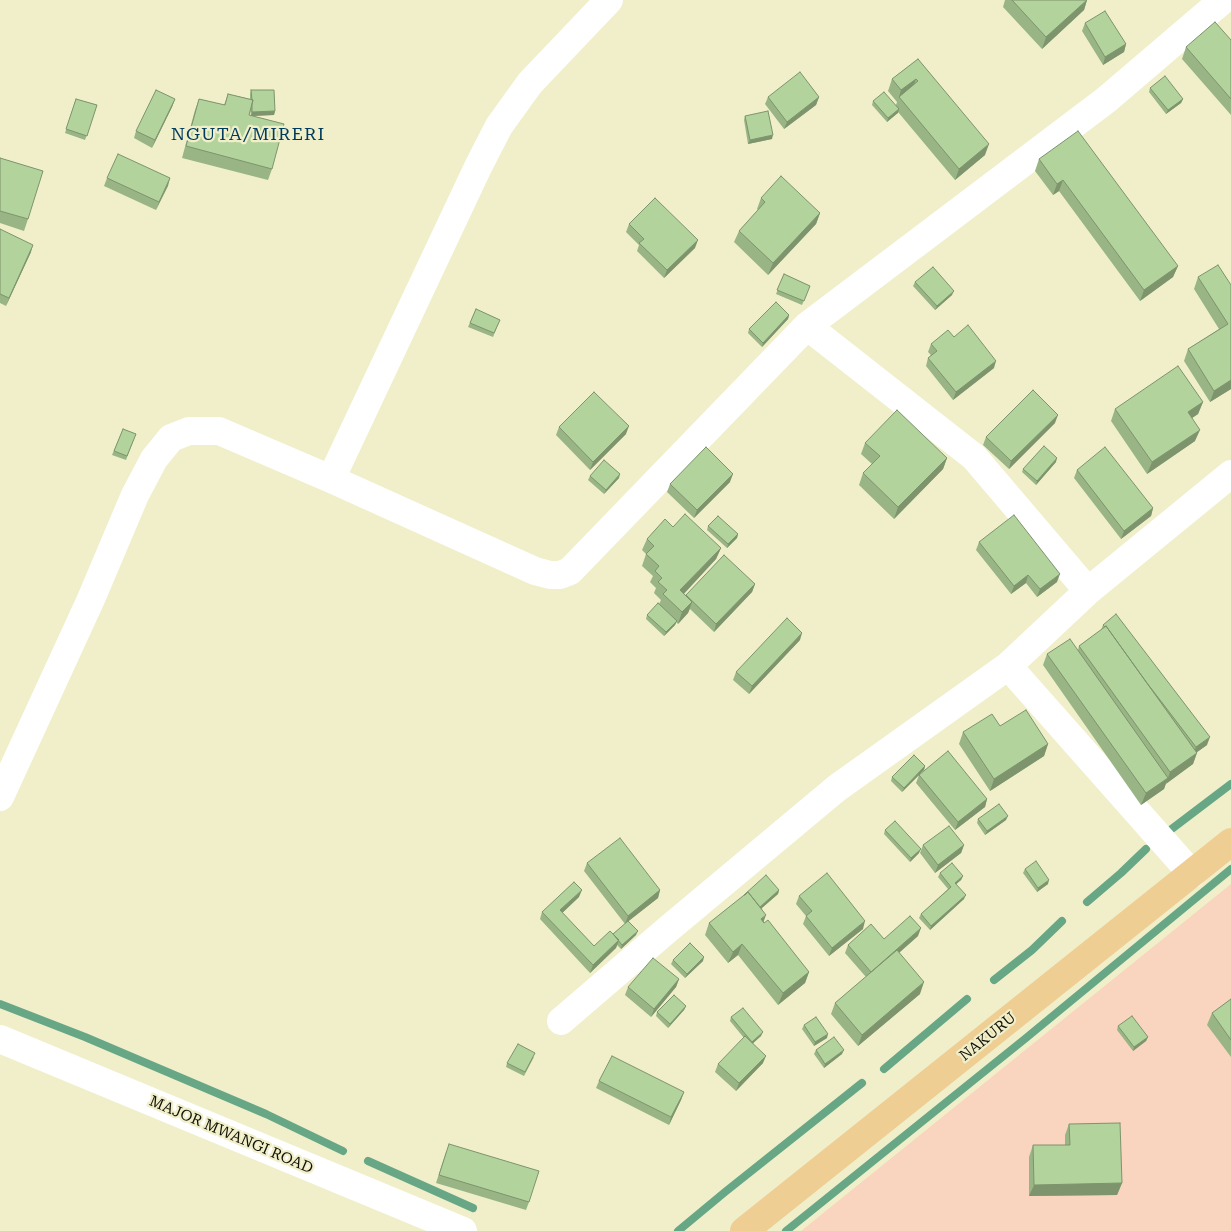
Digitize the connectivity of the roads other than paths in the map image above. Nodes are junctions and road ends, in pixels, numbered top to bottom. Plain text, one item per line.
1 (610, 0) edge
2 (1223, 0) edge
3 (807, 326) junction
4 (1231, 474) edge
5 (331, 479) junction
6 (1088, 590) junction
7 (1008, 666) junction
8 (0, 797) edge
9 (1231, 842) edge
10 (1192, 874) junction
11 (561, 1021) dead end
12 (0, 1039) edge
13 (463, 1231) edge
14 (744, 1231) edge

1 - 5 street
2 - 3 street
3 - 5 street
3 - 6 street
4 - 6 street
5 - 8 street
6 - 7 street
7 - 10 street
7 - 11 street
9 - 10 main road, NAKURU
10 - 14 main road, NAKURU
12 - 13 street, MAJOR MWANGI ROAD

